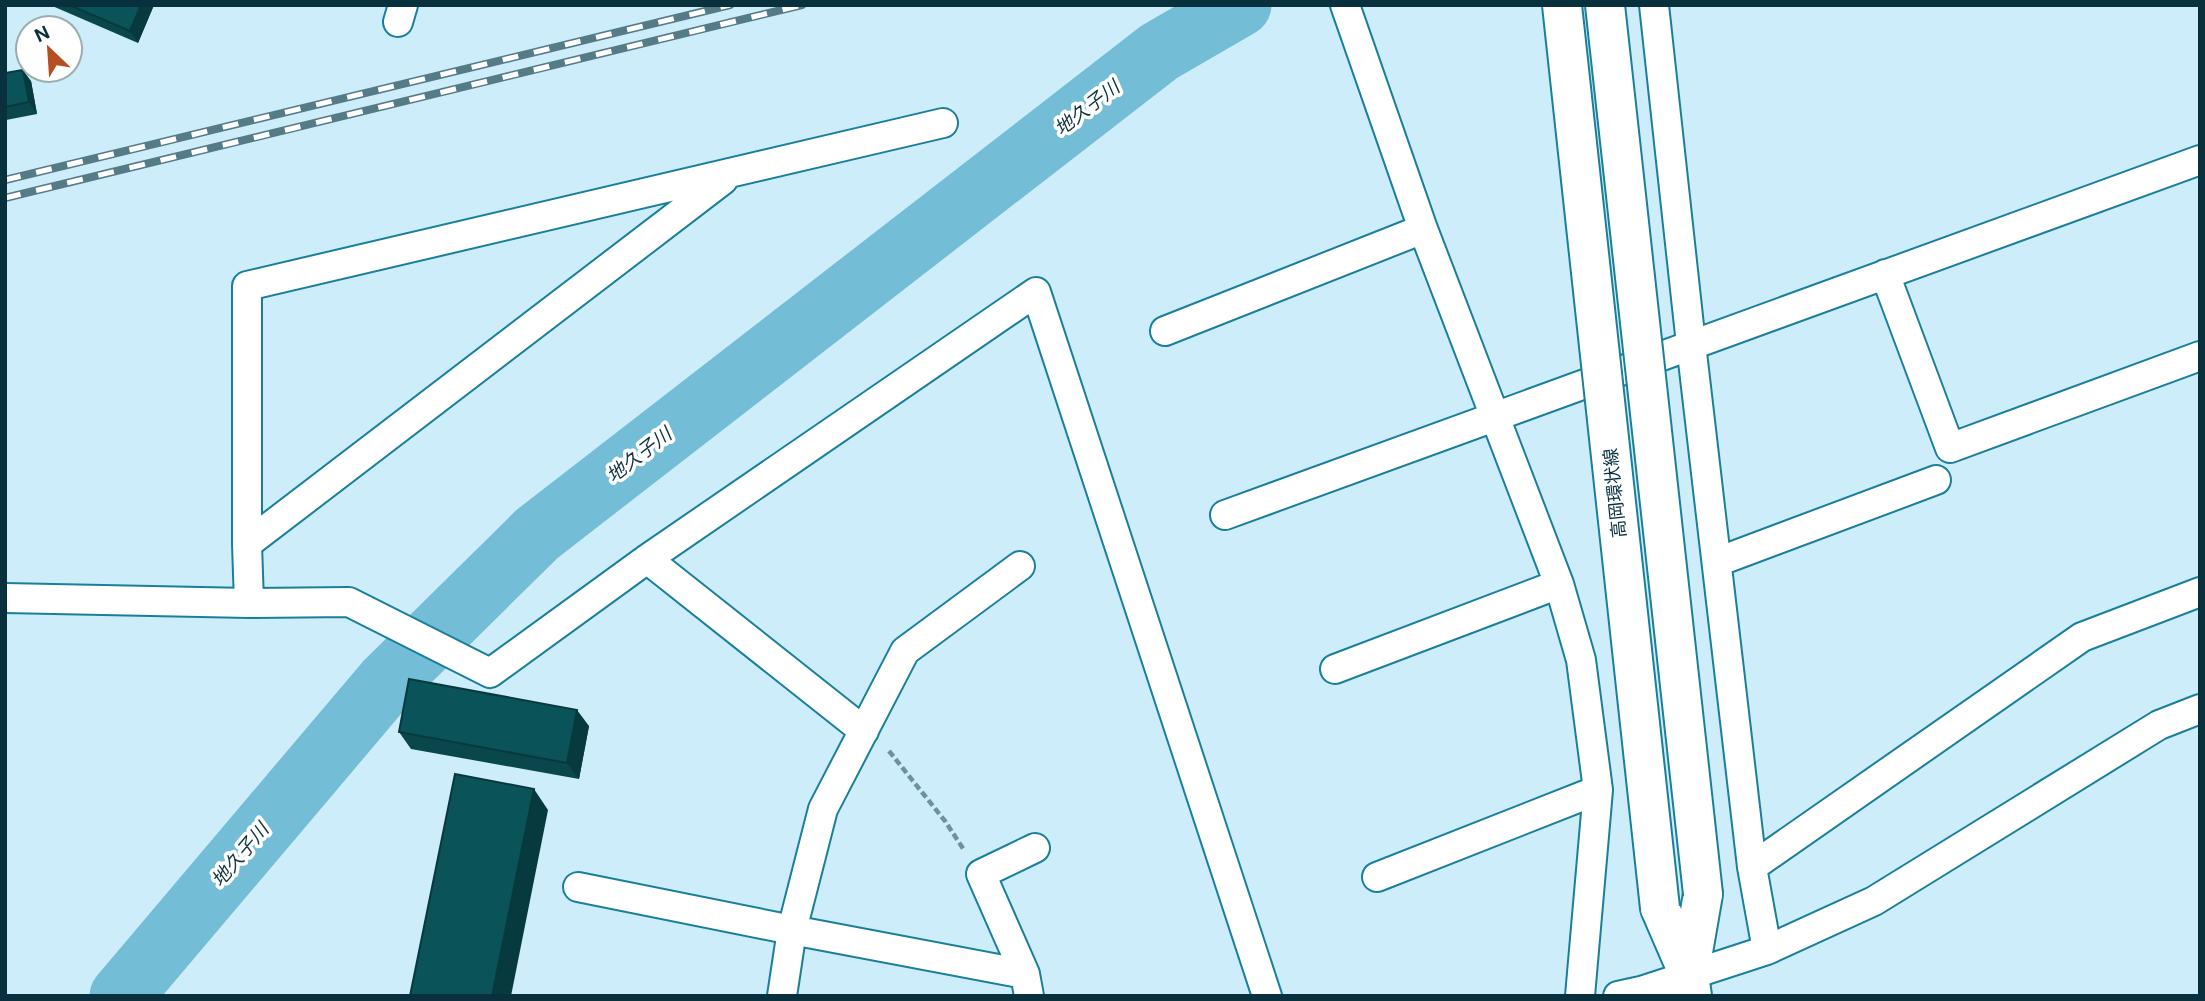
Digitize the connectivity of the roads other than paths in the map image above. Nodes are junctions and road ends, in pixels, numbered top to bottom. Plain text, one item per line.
1 (1345, 5) edge
2 (1562, 5) edge
3 (1605, 5) edge
4 (1654, 5) edge
5 (943, 123) dead end
6 (2200, 160) edge
7 (732, 173) junction
8 (1423, 229) junction
9 (1885, 274) junction
10 (1165, 331) dead end
11 (1691, 344) junction
12 (2200, 356) edge
13 (1494, 416) junction
14 (1936, 480) dead end
15 (1225, 515) dead end
16 (247, 544) junction
17 (647, 559) junction
18 (1717, 562) junction
19 (1020, 566) dead end
20 (1559, 584) junction
21 (2200, 592) edge
22 (5, 598) edge
23 (249, 603) junction
24 (1335, 669) dead end
25 (2200, 709) edge
26 (864, 731) junction
27 (1598, 790) junction
28 (1035, 848) dead end
29 (1752, 867) junction
30 (1377, 877) dead end
31 (578, 887) dead end
32 (792, 930) junction
33 (1767, 950) junction
34 (1027, 985) edge
35 (1691, 985) edge
36 (782, 996) edge
37 (1267, 996) edge
38 (1580, 996) edge
39 (1618, 996) edge

1 - 8 street
2 - 35 main road, 高岡環状線, bridge
3 - 35 main road, bridge
4 - 11 street
5 - 7 street
6 - 9 street
7 - 16 street
7 - 16 street
8 - 10 street
8 - 13 street
9 - 11 street
9 - 12 street
11 - 13 street
11 - 18 street
13 - 15 street
13 - 20 street
14 - 18 street
16 - 23 street
17 - 23 street
17 - 26 street
17 - 37 street
18 - 29 street
19 - 26 street
20 - 24 street
20 - 27 street
21 - 29 street
22 - 23 street
25 - 33 street
26 - 32 street
27 - 30 street
27 - 38 street
28 - 34 street
29 - 33 street
31 - 32 street
32 - 34 street
32 - 36 street
33 - 35 street
35 - 39 street

